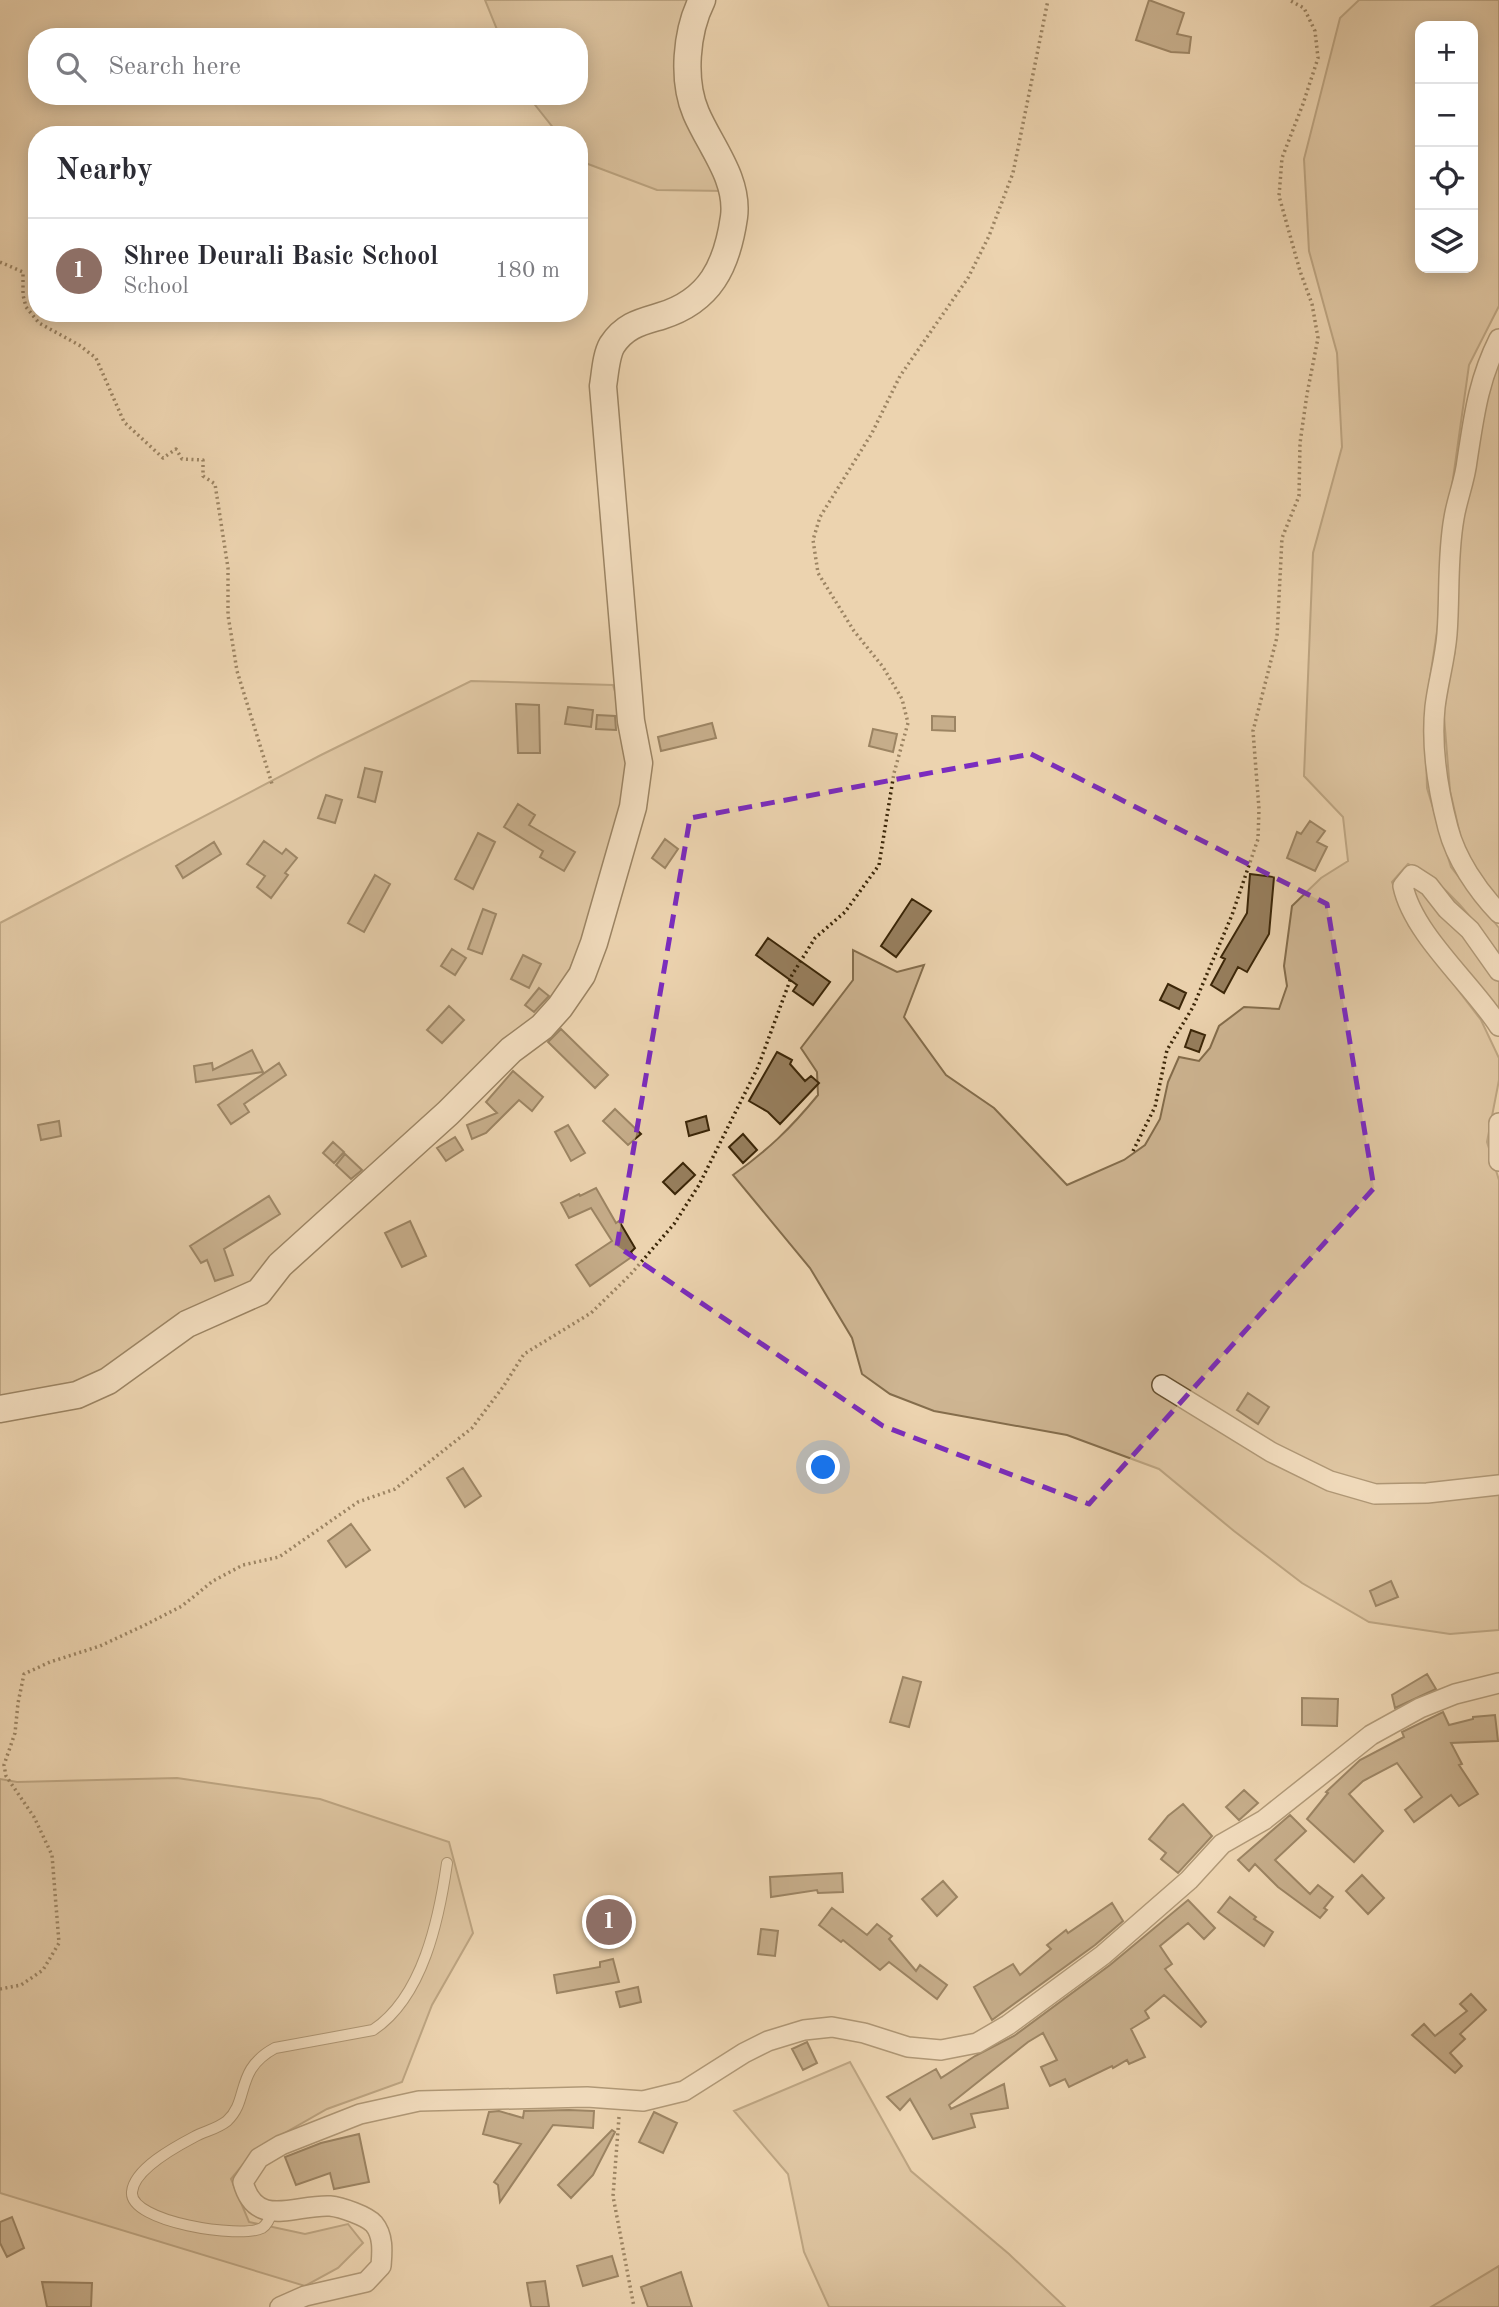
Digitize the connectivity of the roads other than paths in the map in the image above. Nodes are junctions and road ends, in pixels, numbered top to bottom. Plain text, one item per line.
1 (702, 0) edge
2 (1499, 339) edge
3 (1499, 913) edge
4 (1499, 971) edge
5 (1499, 1026) edge
6 (1499, 1123) edge
7 (1499, 1161) edge
8 (1162, 1385) dead end
9 (0, 1409) edge
10 (1499, 1485) edge
11 (1499, 1683) edge
12 (447, 1863) dead end
13 (272, 2210) junction
14 (280, 2307) edge

1 - 9 street
2 - 3 street
4 - 5 street
6 - 7 street
8 - 10 street
11 - 13 street
12 - 13 lane
13 - 14 street

